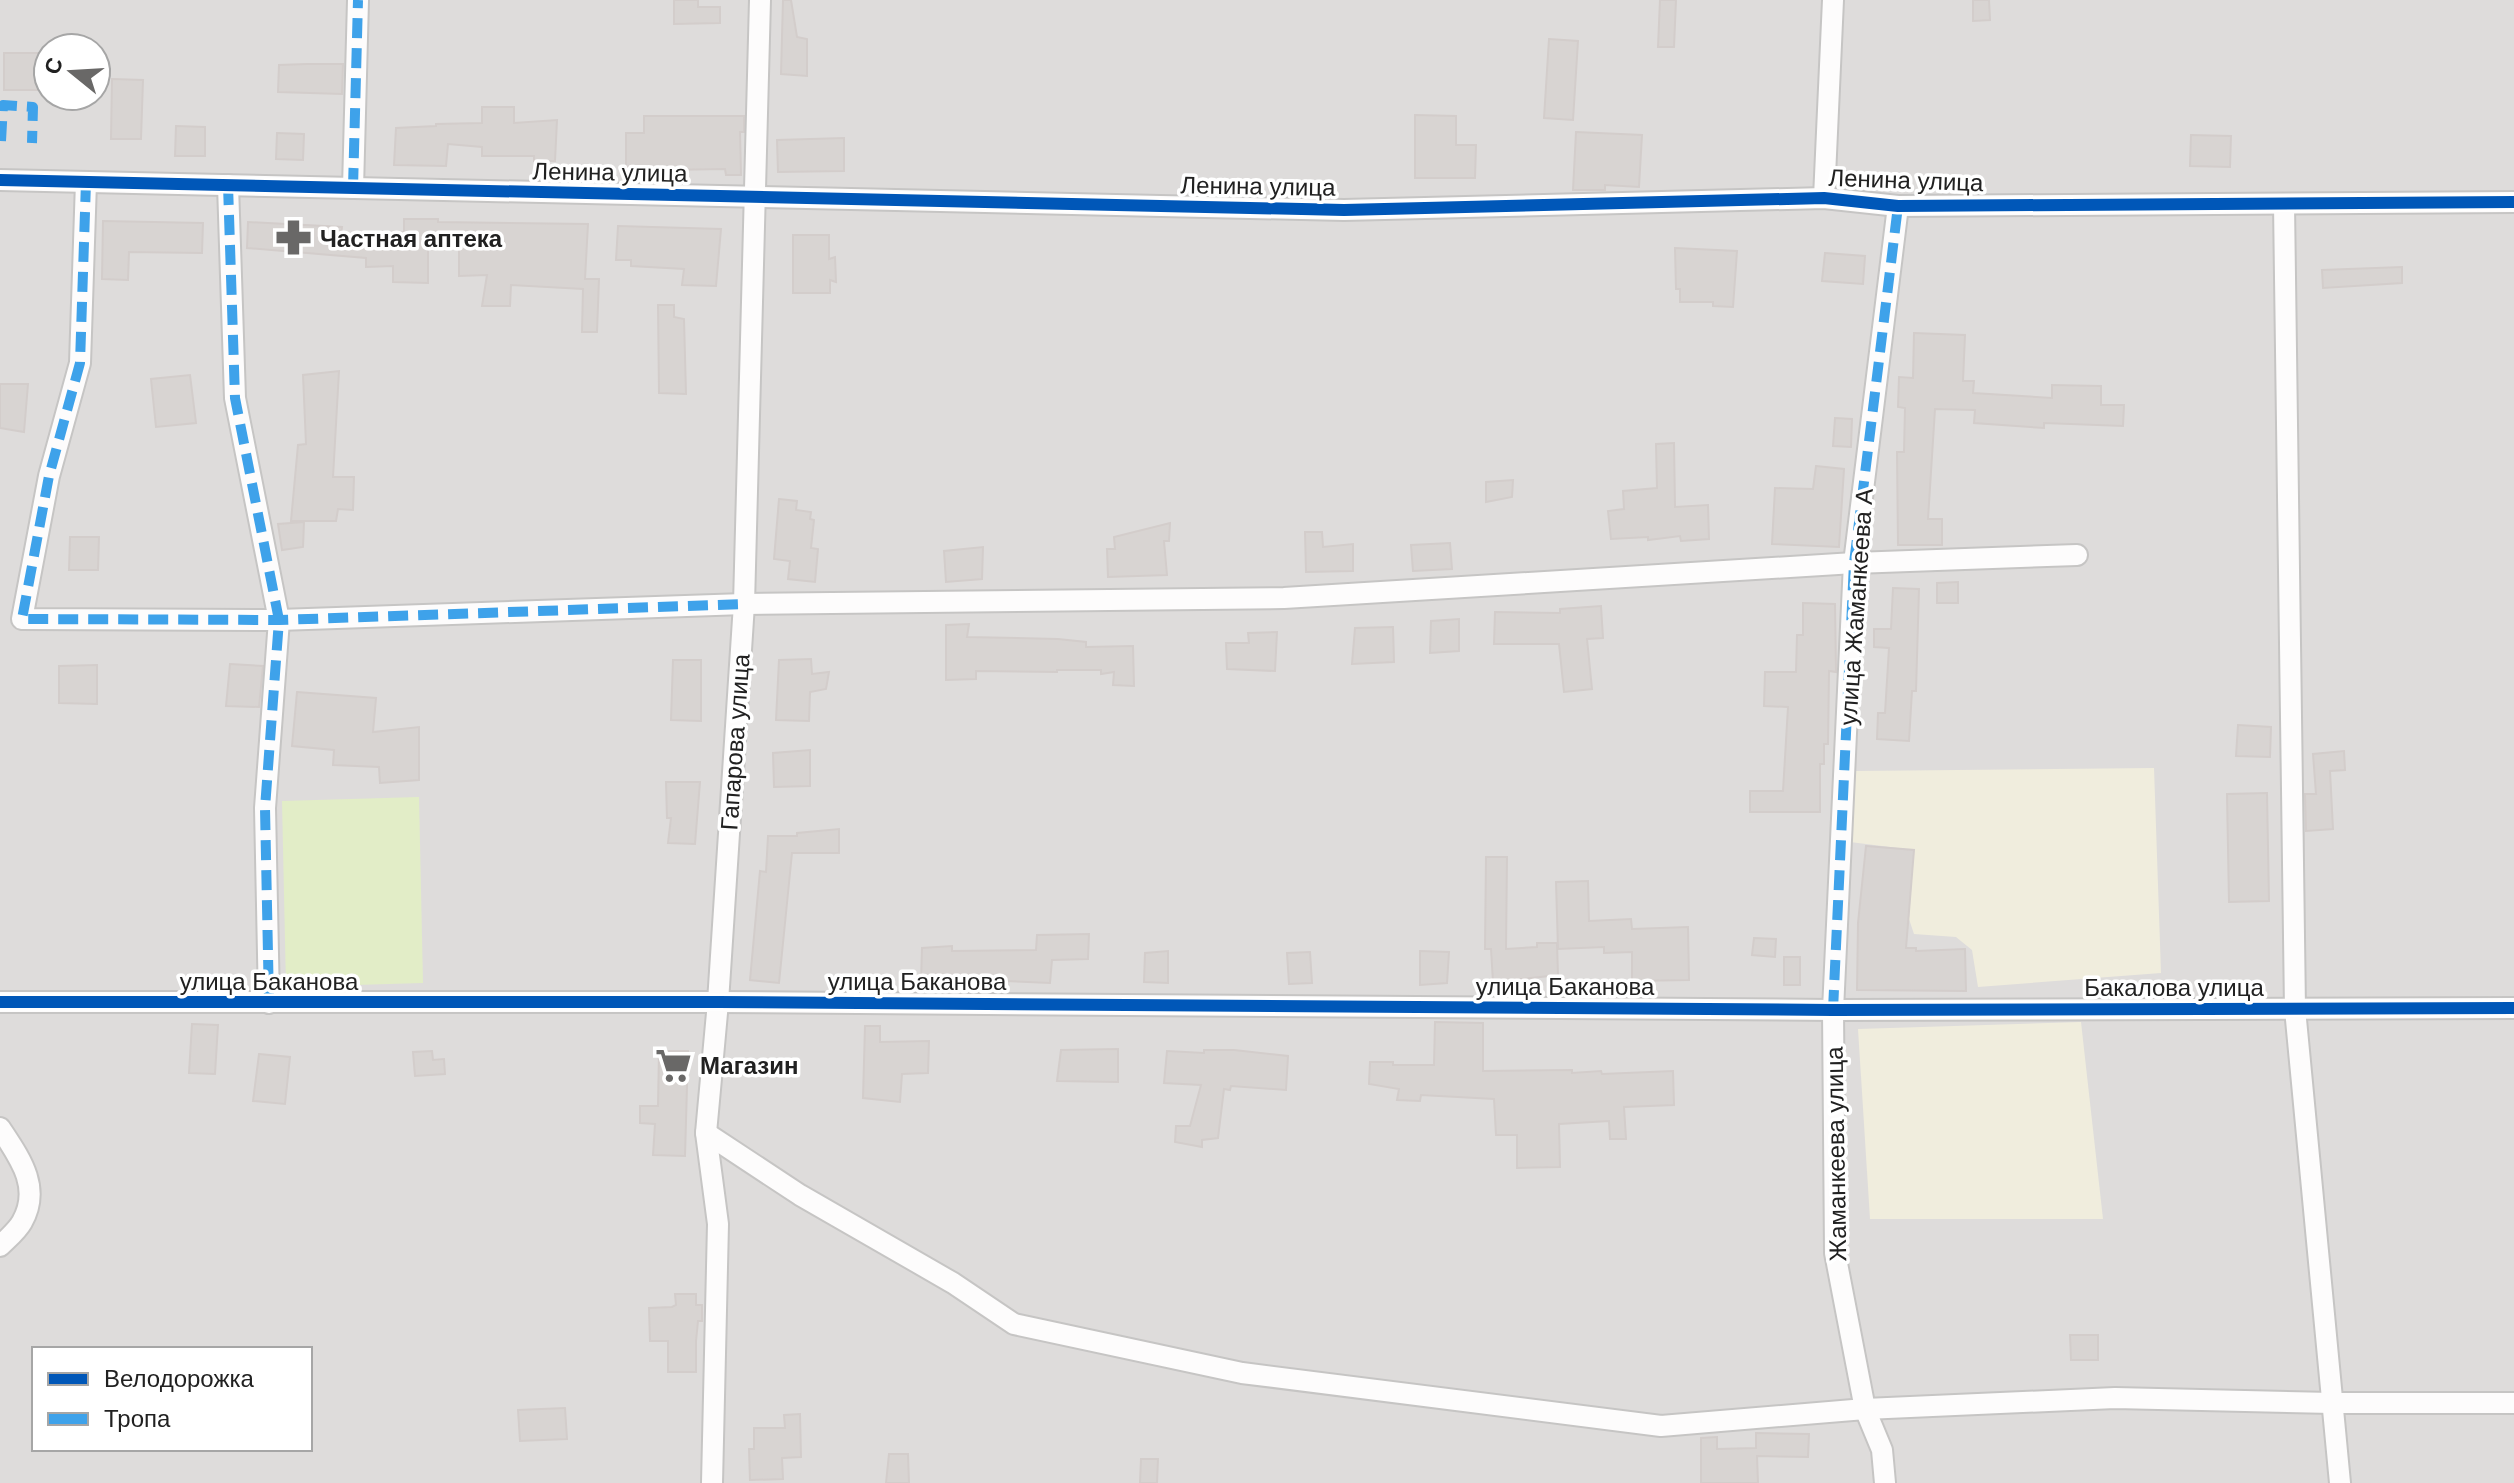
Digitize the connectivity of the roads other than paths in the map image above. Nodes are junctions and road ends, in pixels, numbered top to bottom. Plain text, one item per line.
1 (358, 0) edge
2 (760, 0) edge
3 (1833, 0) edge
4 (0, 180) edge
5 (86, 182) junction
6 (228, 185) junction
7 (353, 188) junction
8 (756, 197) junction
9 (1824, 198) junction
10 (2514, 202) edge
11 (2284, 204) junction
12 (1898, 206) junction
13 (2077, 555) dead end
14 (1854, 563) junction
15 (744, 604) junction
16 (279, 620) junction
17 (0, 1002) edge
18 (718, 1002) junction
19 (269, 1003) junction
20 (2514, 1008) edge
21 (2295, 1009) junction
22 (1833, 1010) junction
23 (0, 1128) edge
24 (706, 1133) junction
25 (0, 1246) edge
26 (2332, 1403) junction
27 (2514, 1403) edge
28 (1865, 1409) junction
29 (712, 1483) edge
30 (1885, 1483) edge
31 (2340, 1483) edge

1 - 7 street
2 - 8 street, Гапарова улица
3 - 9 street
4 - 5 street, Ленина улица
5 - 6 street, Ленина улица
5 - 16 street
6 - 7 street, Ленина улица
6 - 16 street
7 - 8 street, Ленина улица
8 - 9 street, Ленина улица
8 - 15 street, Гапарова улица
9 - 12 street, Ленина улица
10 - 11 street, Ленина улица
11 - 12 street, Ленина улица
11 - 21 street
12 - 14 street, улица Жаманкеева А
13 - 14 street
14 - 15 street
14 - 22 street, улица Жаманкеева А
15 - 16 street
15 - 18 street, Гапарова улица
16 - 19 street
17 - 19 street, улица Баканова
18 - 19 street, улица Баканова
18 - 22 street, улица Баканова
18 - 24 street, Гапарова улица
20 - 21 street, Бакалова улица
21 - 22 street, Бакалова улица
21 - 26 street
22 - 28 street, Жаманкеева улица
23 - 25 street
24 - 28 street
24 - 29 street, Гапарова улица
26 - 27 street
26 - 28 street
26 - 31 street
28 - 30 street, Жаманкеева улица

